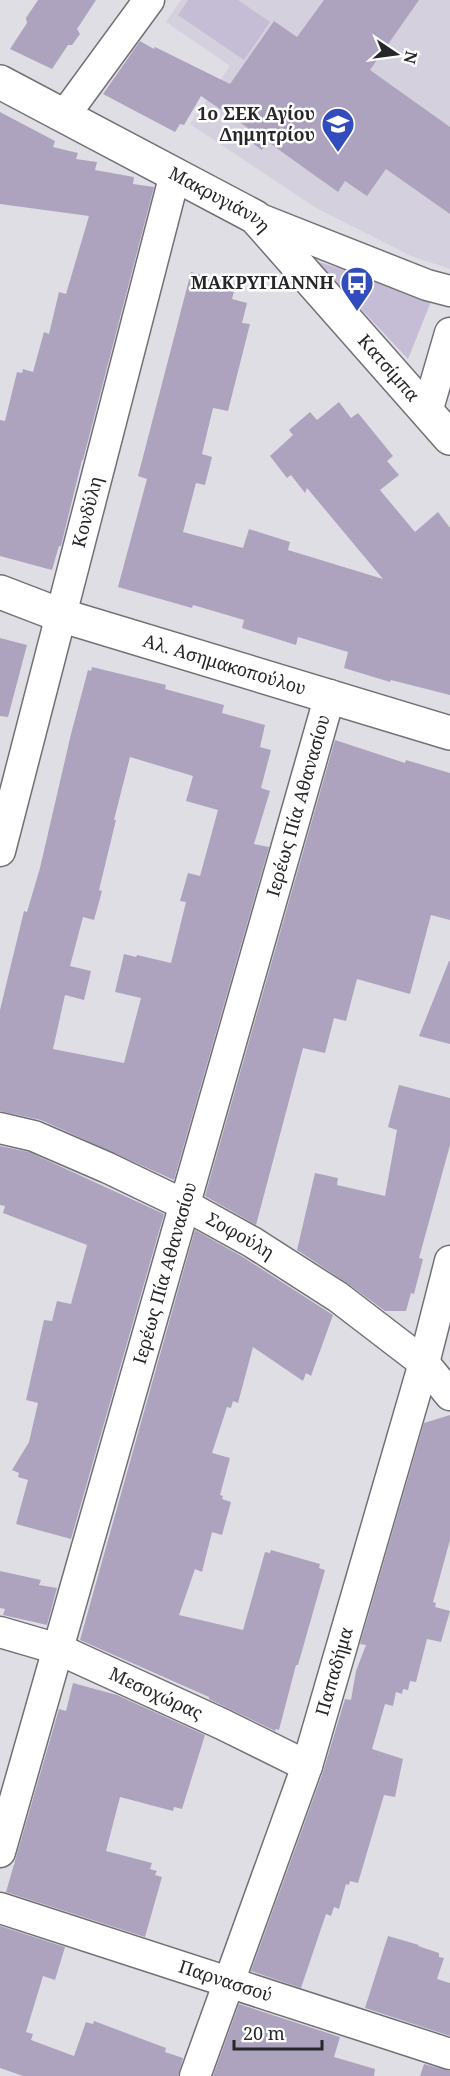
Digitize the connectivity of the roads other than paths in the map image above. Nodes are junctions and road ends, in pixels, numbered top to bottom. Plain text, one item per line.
1 (149, 0) edge
2 (0, 82) edge
3 (64, 116) junction
4 (175, 174) junction
5 (255, 217) junction
6 (450, 291) edge
7 (450, 333) edge
8 (427, 412) junction
9 (450, 438) edge
10 (0, 592) edge
11 (60, 615) junction
12 (330, 695) junction
13 (450, 733) edge
14 (0, 850) edge
15 (0, 1128) edge
16 (185, 1205) junction
17 (450, 1261) edge
18 (450, 1347) edge
19 (424, 1363) junction
20 (450, 1395) edge
21 (0, 1632) edge
22 (58, 1649) junction
23 (307, 1766) junction
24 (0, 1852) edge
25 (0, 1908) edge
26 (230, 1982) junction
27 (450, 2054) edge
28 (195, 2076) edge

1 - 3 street
2 - 3 street, Μακρυγιάννη
3 - 4 street, Μακρυγιάννη
4 - 5 street, Μακρυγιάννη
4 - 11 street, Κονδύλη
5 - 6 street, Μακρυγιάννη
5 - 8 street, Κατσίμπα
7 - 8 street
8 - 9 street, Κατσίμπα
10 - 11 street, Αλ. Ασημακοπούλου
11 - 12 street, Αλ. Ασημακοπούλου
11 - 14 street, Κονδύλη
12 - 13 street, Αλ. Ασημακοπούλου
12 - 16 street, Ιερέως Πία Αθανασίου
15 - 16 street, Σοφούλη
16 - 19 street, Σοφούλη
16 - 22 street, Ιερέως Πία Αθανασίου
17 - 19 street, Παπαδήμα
18 - 19 street
19 - 20 street, Σοφούλη
19 - 23 street, Παπαδήμα
21 - 22 street, Μεσοχώρας
22 - 23 street, Μεσοχώρας
22 - 24 street, Ιερέως Πία Αθανασίου
23 - 26 street, Παπαδήμα
25 - 26 street, Παρνασσού
26 - 27 street, Παρνασσού
26 - 28 street, Παπαδήμα

